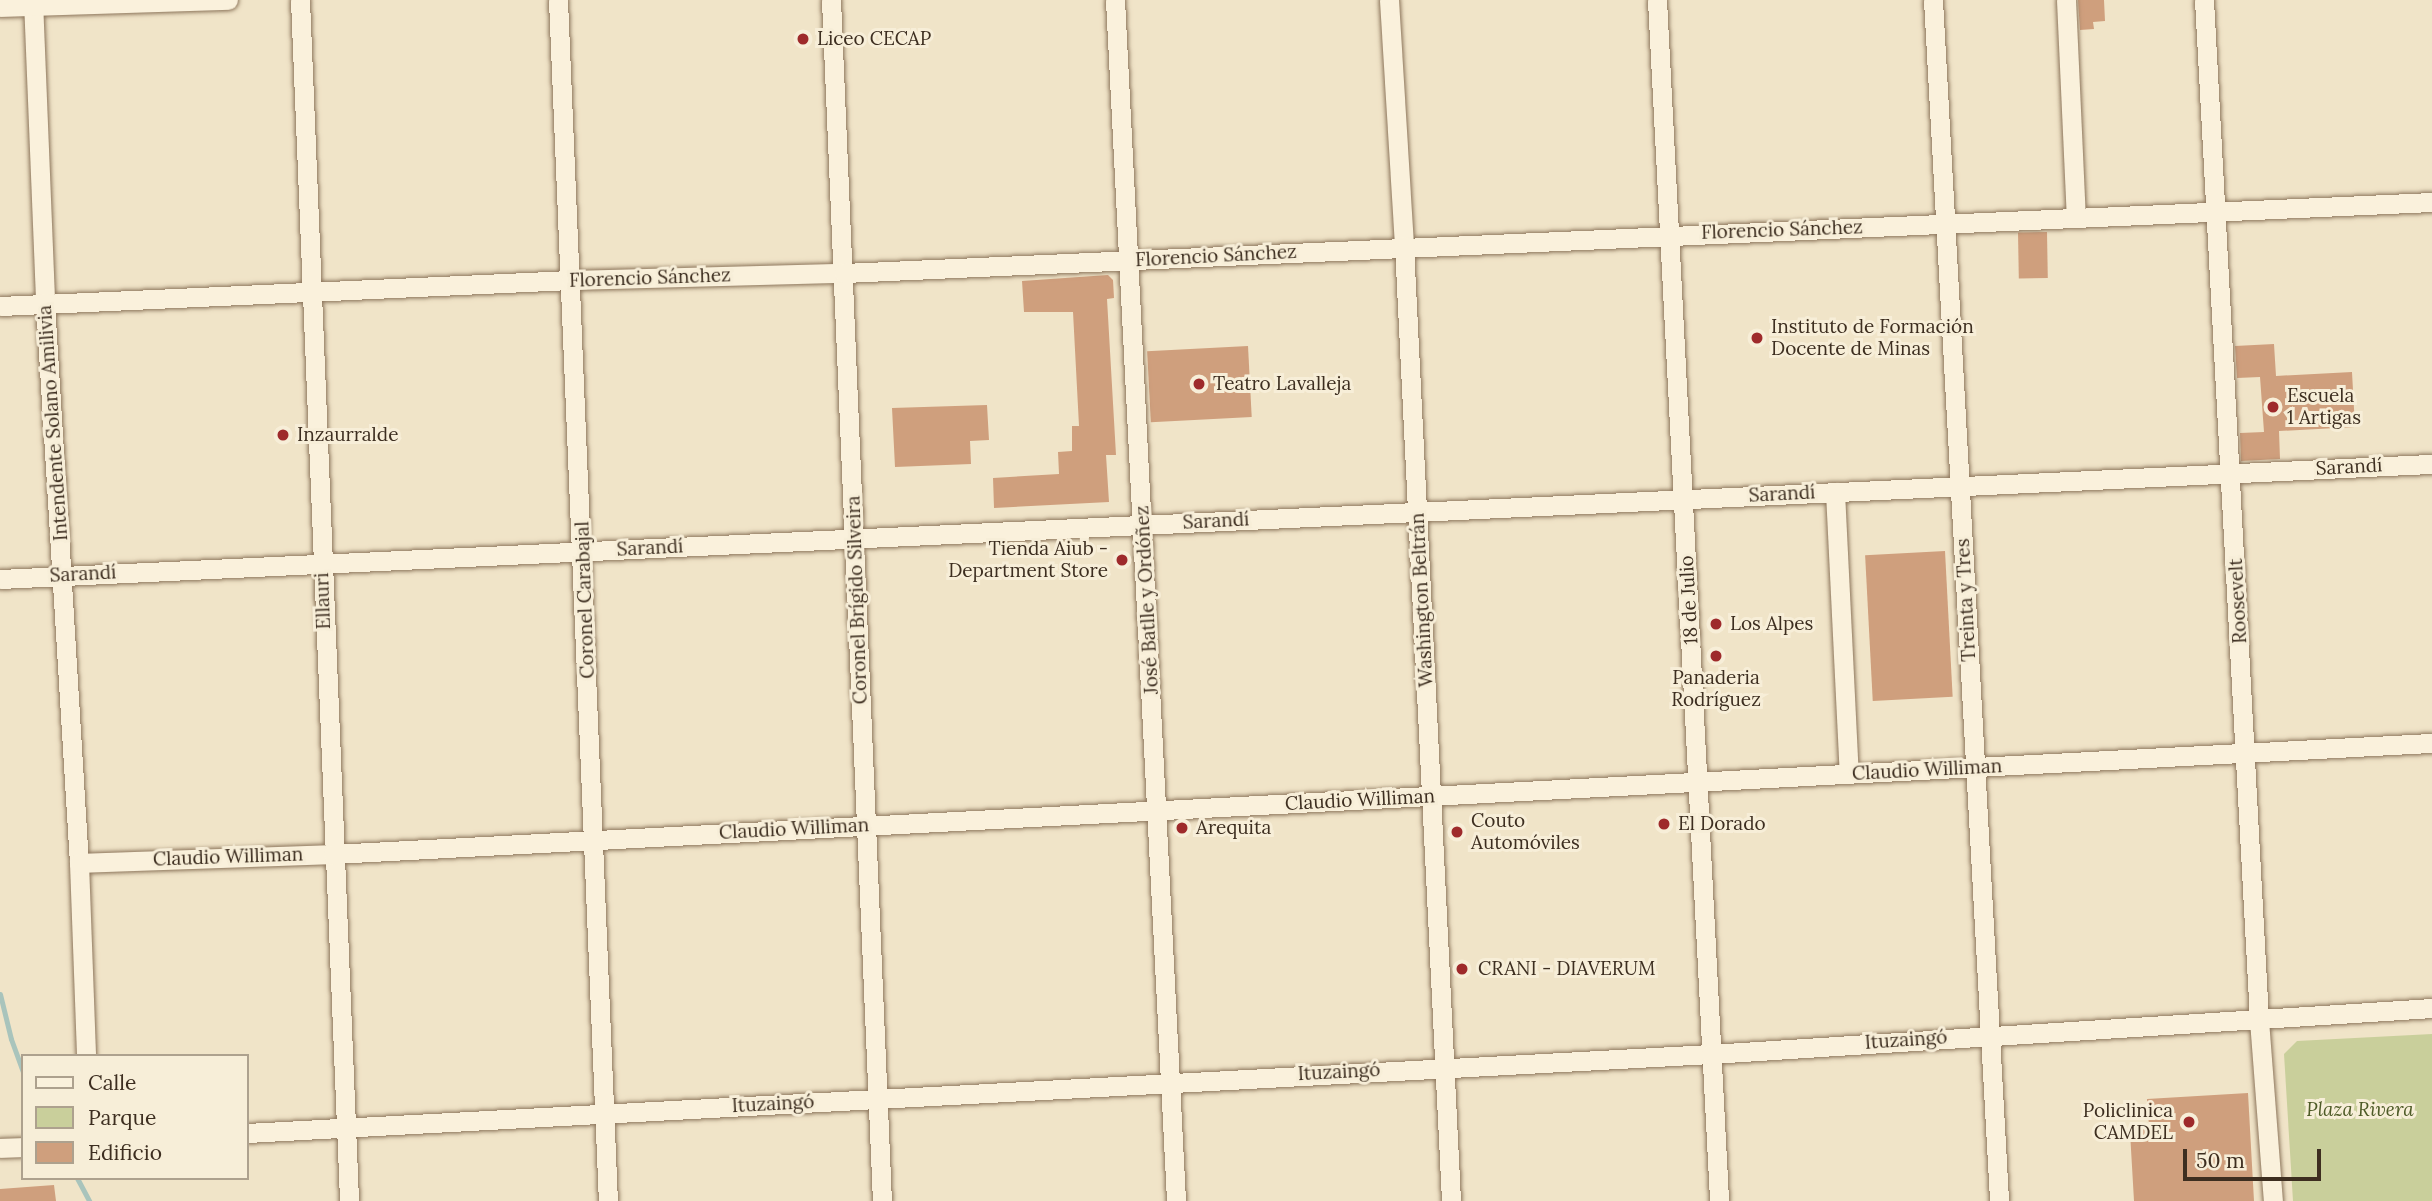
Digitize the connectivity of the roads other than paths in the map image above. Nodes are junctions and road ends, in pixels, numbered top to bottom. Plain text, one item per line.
1 (228, 0) edge
2 (300, 0) edge
3 (558, 0) edge
4 (831, 0) edge
5 (1115, 0) edge
6 (1389, 0) edge
7 (1657, 0) edge
8 (1933, 0) edge
9 (2066, 0) edge
10 (2204, 0) edge
11 (33, 3) edge
12 (0, 7) edge
13 (2432, 202) edge
14 (2216, 212) junction
15 (2076, 218) junction
16 (1945, 223) junction
17 (1670, 235) junction
18 (1404, 246) junction
19 (1126, 261) junction
20 (844, 273) junction
21 (571, 280) junction
22 (311, 293) junction
23 (45, 303) junction
24 (0, 306) edge
25 (2432, 464) edge
26 (2231, 473) junction
27 (1960, 486) junction
28 (1835, 492) junction
29 (1684, 499) junction
30 (1418, 512) junction
31 (1144, 524) junction
32 (855, 538) junction
33 (582, 551) junction
34 (321, 563) junction
35 (62, 575) junction
36 (0, 579) edge
37 (2432, 743) edge
38 (2246, 753) junction
39 (1976, 767) junction
40 (1849, 774) junction
41 (1698, 782) junction
42 (1432, 796) junction
43 (1156, 810) junction
44 (867, 826) junction
45 (594, 840) junction
46 (333, 854) junction
47 (79, 863) junction
48 (2432, 1008) edge
49 (2259, 1020) junction
50 (1989, 1034) junction
51 (86, 1054) edge
52 (1711, 1054) junction
53 (1442, 1066) junction
54 (1168, 1082) junction
55 (877, 1098) junction
56 (604, 1115) junction
57 (348, 1128) junction
58 (248, 1133) edge
59 (21, 1147) edge
60 (0, 1149) edge
61 (349, 1201) edge
62 (608, 1201) edge
63 (882, 1201) edge
64 (1175, 1201) edge
65 (1451, 1201) edge
66 (1719, 1201) edge
67 (1999, 1201) edge
68 (2273, 1201) edge

1 - 11 street
2 - 22 street, Ellauri
3 - 21 street, Coronel Carabajal
4 - 20 street, Coronel Brígido Silveira
5 - 19 street, José Batlle y Ordóñez
6 - 18 street, Washington Beltrán
7 - 17 street, 18 de Julio
8 - 16 street, Treinta y Tres
9 - 15 street
10 - 14 street, Roosevelt
11 - 12 street
11 - 23 street, Intendente Solano Amilivia
13 - 14 street, Florencio Sánchez
14 - 15 street, Florencio Sánchez
14 - 26 street, Roosevelt
15 - 16 street, Florencio Sánchez
16 - 17 street, Florencio Sánchez
16 - 27 street, Treinta y Tres
17 - 18 street, Florencio Sánchez
17 - 29 street, 18 de Julio
18 - 19 street, Florencio Sánchez
18 - 30 street, Washington Beltrán
19 - 20 street, Florencio Sánchez
19 - 31 street, José Batlle y Ordóñez
20 - 21 street, Florencio Sánchez
20 - 32 street, Coronel Brígido Silveira
21 - 22 street, Florencio Sánchez
21 - 33 street, Coronel Carabajal
22 - 23 street, Florencio Sánchez
22 - 34 street, Ellauri
23 - 24 street, Florencio Sánchez
23 - 35 street, Intendente Solano Amilivia
25 - 26 street, Sarandí
26 - 27 street, Sarandí
26 - 38 street, Roosevelt
27 - 28 street, Sarandí
27 - 39 street, Treinta y Tres
28 - 29 street, Sarandí
28 - 40 street
29 - 30 street, Sarandí
29 - 41 street, 18 de Julio
30 - 31 street, Sarandí
30 - 42 street, Washington Beltrán
31 - 32 street, Sarandí
31 - 43 street, José Batlle y Ordóñez
32 - 33 street, Sarandí
32 - 44 street, Coronel Brígido Silveira
33 - 34 street, Sarandí
33 - 45 street, Coronel Carabajal
34 - 35 street, Sarandí
34 - 46 street, Ellauri
35 - 36 street, Sarandí
35 - 47 street, Intendente Solano Amilivia
37 - 38 street, Claudio Williman
38 - 39 street, Claudio Williman
38 - 49 street, Roosevelt
39 - 40 street, Claudio Williman
39 - 50 street, Treinta y Tres
40 - 41 street, Claudio Williman
41 - 42 street, Claudio Williman
41 - 52 street, 18 de Julio
42 - 43 street, Claudio Williman
42 - 53 street, Washington Beltrán
43 - 44 street, Claudio Williman
43 - 54 street, José Batlle y Ordóñez
44 - 45 street, Claudio Williman
44 - 55 street, Coronel Brígido Silveira
45 - 46 street, Claudio Williman
45 - 56 street, Coronel Carabajal
46 - 47 street, Claudio Williman
46 - 57 street, Ellauri
47 - 51 street, Intendente Solano Amilivia
48 - 49 street, Ituzaingó
49 - 50 street, Ituzaingó
49 - 68 street, Roosevelt
50 - 52 street, Ituzaingó
50 - 67 street, Treinta y Tres
52 - 53 street, Ituzaingó
52 - 66 street, 18 de Julio
53 - 54 street, Ituzaingó
53 - 65 street, Washington Beltrán
54 - 55 street, Ituzaingó
54 - 64 street, José Batlle y Ordóñez
55 - 56 street, Ituzaingó
55 - 63 street, Coronel Brígido Silveira
56 - 57 street, Ituzaingó
56 - 62 street, Coronel Carabajal
57 - 58 street, Ituzaingó
57 - 61 street, Ellauri
59 - 60 street

